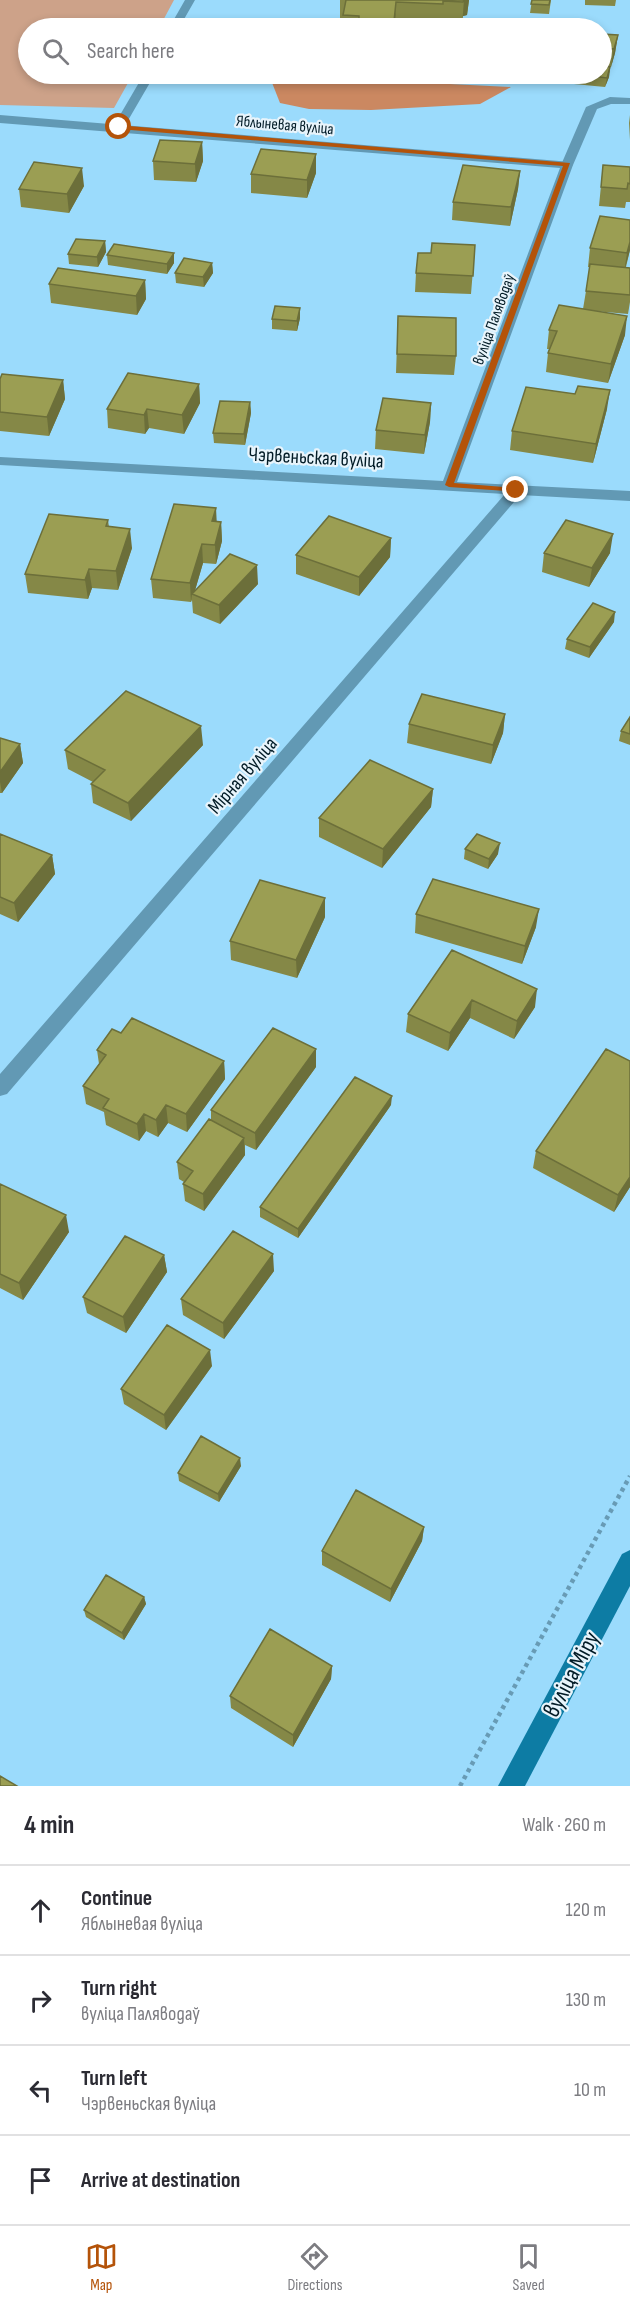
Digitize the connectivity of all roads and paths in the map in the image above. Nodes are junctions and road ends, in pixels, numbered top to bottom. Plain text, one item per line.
1 (190, 0) edge
2 (180, 18) edge
3 (143, 84) edge
4 (630, 101) edge
5 (0, 119) edge
6 (119, 127) junction
7 (567, 165) junction
8 (0, 460) edge
9 (449, 485) junction
10 (516, 490) junction
11 (630, 495) edge
12 (0, 1088) edge
13 (630, 1476) edge
14 (630, 1562) edge
15 (460, 1786) edge
16 (511, 1786) edge

1 - 2 street
3 - 6 street
4 - 7 street, вуліца Паляводаў
5 - 6 street, Яблыневая вуліца
6 - 7 street, Яблыневая вуліца
7 - 9 street, вуліца Паляводаў
8 - 9 street, Чэрвеньская вуліца
9 - 10 street, Чэрвеньская вуліца
10 - 11 street, Чэрвеньская вуліца
10 - 12 street, Мірная вуліца
13 - 15 path
14 - 16 street, вуліца Міру

